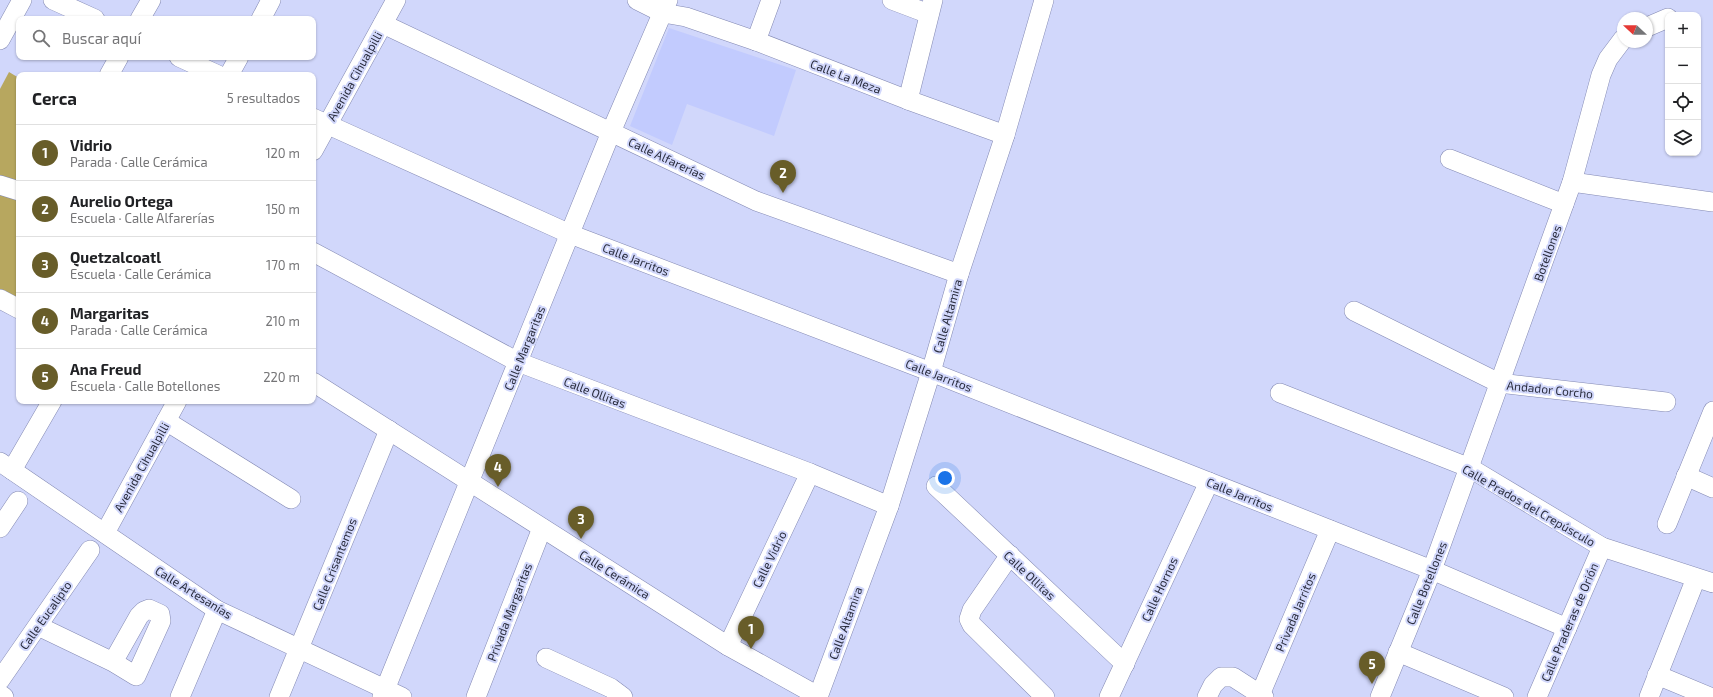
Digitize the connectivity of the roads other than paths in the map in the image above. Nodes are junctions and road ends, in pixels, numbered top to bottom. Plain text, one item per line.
1 (22, 0) edge
2 (53, 0) edge
3 (151, 0) edge
4 (271, 0) edge
5 (396, 0) edge
6 (637, 0) edge
7 (771, 0) edge
8 (892, 0) edge
9 (1044, 0) edge
10 (666, 4) edge
11 (931, 7) edge
12 (88, 16) edge
13 (142, 16) edge
14 (263, 16) edge
15 (1665, 19) edge
16 (383, 24) junction
17 (1653, 24) edge
18 (0, 40) edge
19 (756, 41) junction
20 (1617, 47) edge
21 (117, 60) edge
22 (186, 60) edge
23 (237, 60) edge
24 (111, 72) edge
25 (212, 72) edge
26 (231, 72) edge
27 (908, 100) junction
28 (320, 121) edge
29 (611, 132) junction
30 (1005, 135) junction
31 (316, 138) edge
32 (1450, 159) dead end
33 (1572, 182) junction
34 (0, 185) edge
35 (16, 190) edge
36 (1713, 202) edge
37 (1564, 204) junction
38 (570, 234) junction
39 (316, 254) edge
40 (959, 274) junction
41 (0, 299) edge
42 (16, 308) edge
43 (1354, 311) dead end
44 (518, 362) junction
45 (931, 372) junction
46 (1499, 383) junction
47 (316, 384) edge
48 (1280, 393) dead end
49 (1666, 402) dead end
50 (50, 404) edge
51 (175, 404) edge
52 (1713, 411) edge
53 (166, 421) junction
54 (389, 430) junction
55 (6, 466) edge
56 (1470, 468) junction
57 (810, 473) junction
58 (1686, 476) junction
59 (469, 481) junction
60 (1209, 482) junction
61 (936, 486) dead end
62 (1713, 488) edge
63 (291, 499) dead end
64 (18, 501) dead end
65 (889, 506) junction
66 (1667, 524) dead end
67 (0, 528) edge
68 (542, 528) junction
69 (1330, 530) junction
70 (105, 533) junction
71 (1602, 547) junction
72 (90, 550) dead end
73 (1010, 555) junction
74 (1432, 570) junction
75 (1704, 580) edge
76 (217, 610) junction
77 (38, 626) junction
78 (1567, 628) junction
79 (728, 646) junction
80 (299, 648) junction
81 (1398, 652) junction
82 (546, 658) dead end
83 (113, 662) junction
84 (1125, 664) junction
85 (1657, 675) junction
86 (0, 680) edge
87 (0, 694) edge
88 (390, 694) edge
89 (614, 694) edge
90 (1262, 696) edge
91 (4, 697) edge
92 (180, 697) edge
93 (279, 697) edge
94 (476, 697) edge
95 (818, 697) edge
96 (1045, 697) edge
97 (1109, 697) edge
98 (1207, 697) edge
99 (1380, 697) edge
100 (1504, 697) edge
101 (1537, 697) edge
102 (1649, 697) edge
103 (1710, 697) edge

1 - 18 street
2 - 12 street
3 - 13 street
4 - 14 street
5 - 16 street, Avenida Cihualpilli
6 - 10 street, Calle La Meza
7 - 19 street
8 - 11 street
9 - 30 street, Calle Altamira
10 - 19 street, Calle La Meza
10 - 29 street, Calle Margaritas
11 - 27 street
15 - 17 street
16 - 28 street, Avenida Cihualpilli
16 - 29 street, Calle Alfarerías
19 - 27 street, Calle La Meza
20 - 33 street, Botellones
21 - 24 street
22 - 25 street
23 - 26 street
27 - 30 street, Calle La Meza
28 - 31 street, Avenida Cihualpilli
28 - 38 street, Calle Jarritos
29 - 38 street, Calle Margaritas
29 - 40 street, Calle Alfarerías
30 - 40 street, Calle Altamira
32 - 37 street
33 - 36 street
33 - 37 street, Botellones
34 - 35 street
37 - 46 street, Botellones
38 - 44 street, Calle Margaritas
38 - 45 street, Calle Jarritos
39 - 44 street, Calle Ollitas
40 - 45 street, Calle Altamira
41 - 42 street
43 - 46 street, Andador Corcho
44 - 57 street, Calle Ollitas
44 - 59 street, Calle Margaritas
45 - 60 street, Calle Jarritos
45 - 65 street, Calle Altamira
46 - 49 street, Andador Corcho
46 - 56 street, Botellones
47 - 54 street, Calle Cerámica
48 - 56 street, Calle Prados del Crepúsculo
50 - 55 street
51 - 53 street, Avenida Cihualpilli
52 - 58 street
53 - 63 street
53 - 70 street, Avenida Cihualpilli
54 - 59 street, Calle Cerámica
54 - 80 street, Calle Crisantemos
55 - 70 street, Calle Artesanías
56 - 71 street, Calle Prados del Crepúsculo
56 - 74 street, Calle Botellones
57 - 65 street, Calle Ollitas
57 - 79 street, Calle Vidrio
58 - 62 street
58 - 66 street
59 - 68 street, Calle Cerámica
59 - 88 street, Calle Margaritas
60 - 69 street, Calle Jarritos
60 - 84 street, Calle Hornos
61 - 73 street, Calle Ollitas
64 - 67 street
65 - 95 street, Calle Altamira
68 - 79 street, Calle Cerámica
68 - 94 street, Privada Margaritas
69 - 74 street, Calle Jarritos
69 - 90 street, Privada Jarritos
70 - 76 street, Calle Artesanías
71 - 75 street, Calle Prados del Crepúsculo
71 - 78 street, Calle Praderas de Orión
72 - 77 street, Calle Eucalipto
73 - 84 street, Calle Ollitas
73 - 96 street
74 - 78 street, Calle Jarritos
74 - 81 street, Calle Botellones
75 - 85 street
76 - 80 street, Calle Artesanías
76 - 92 street
77 - 83 street
77 - 86 street, Calle Eucalipto
78 - 101 street, Calle Praderas de Orión
79 - 95 street, Calle Cerámica
80 - 88 street, Calle Artesanías
80 - 93 street, Calle Crisantemos
81 - 99 street, Calle Botellones
81 - 100 street
82 - 89 street
83 - 83 street
84 - 97 street, Calle Hornos
85 - 102 street
85 - 103 street
87 - 91 street
90 - 98 street

